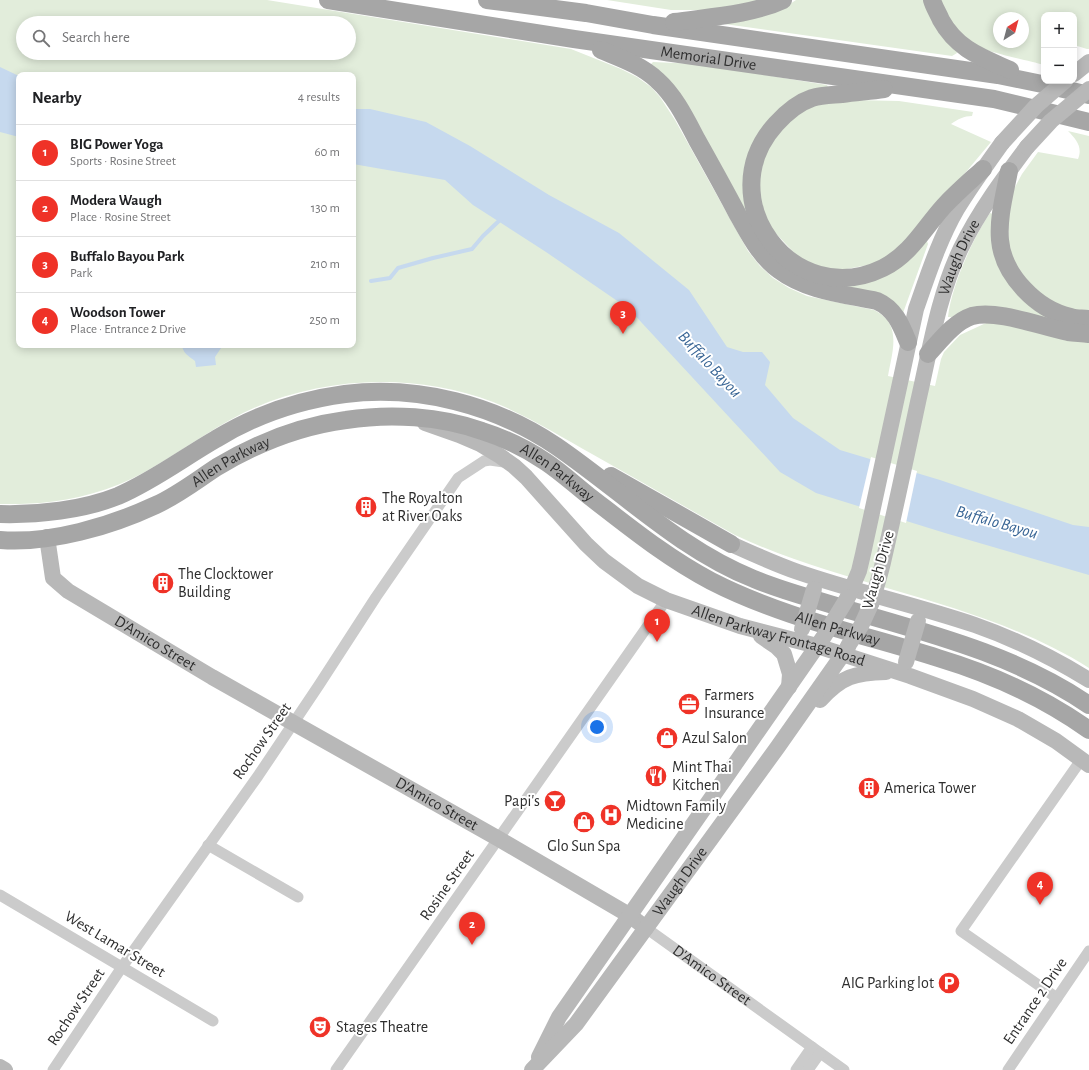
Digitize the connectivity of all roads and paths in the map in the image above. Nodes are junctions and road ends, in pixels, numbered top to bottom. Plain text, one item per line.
1 (328, 0) edge
2 (487, 0) edge
3 (564, 0) edge
4 (782, 0) edge
5 (932, 0) edge
6 (586, 13) junction
7 (653, 25) junction
8 (574, 39) junction
9 (1089, 62) edge
10 (1077, 72) edge
11 (1041, 84) edge
12 (1041, 84) edge
13 (1042, 84) edge
14 (1062, 84) edge
15 (913, 86) junction
16 (1089, 89) edge
17 (1089, 95) edge
18 (1089, 122) edge
19 (983, 169) junction
20 (1009, 171) junction
21 (1089, 319) edge
22 (1089, 334) edge
23 (907, 350) junction
24 (927, 358) junction
25 (413, 418) junction
26 (526, 428) junction
27 (190, 455) junction
28 (514, 466) junction
29 (202, 478) junction
30 (0, 514) edge
31 (47, 538) junction
32 (0, 540) edge
33 (731, 544) joint
34 (813, 582) junction
35 (850, 593) junction
36 (873, 599) junction
37 (666, 600) junction
38 (925, 616) junction
39 (756, 631) junction
40 (787, 639) junction
41 (820, 642) junction
42 (845, 650) junction
43 (904, 670) junction
44 (1089, 680) edge
45 (789, 687) junction
46 (1089, 705) edge
47 (804, 710) junction
48 (294, 723) junction
49 (1089, 730) edge
50 (1085, 762) edge
51 (499, 839) junction
52 (208, 845) junction
53 (0, 895) edge
54 (298, 897) dead end
55 (629, 915) junction
56 (646, 928) junction
57 (1089, 951) edge
58 (122, 967) junction
59 (1057, 998) junction
60 (213, 1021) dead end
61 (816, 1050) junction
62 (0, 1067) edge
63 (5, 1070) edge
64 (53, 1070) edge
65 (336, 1070) edge
66 (532, 1070) edge
67 (796, 1070) edge
68 (808, 1070) edge
69 (844, 1070) edge
70 (1008, 1070) edge

1 - 8 main road, Memorial Drive
2 - 6 main road, Memorial Drive
3 - 6 main road
4 - 7 main road
5 - 12 main road
6 - 7 main road, Memorial Drive
7 - 11 main road, Memorial Drive
8 - 15 main road, Memorial Drive
8 - 23 main road
9 - 10 main road
13 - 17 main road, Memorial Drive
14 - 19 main road, Waugh Drive, bridge
15 - 18 main road, Memorial Drive
15 - 19 main road
16 - 20 main road, Waugh Drive, bridge
19 - 23 main road, Waugh Drive
20 - 21 main road
20 - 24 main road, Waugh Drive
22 - 24 main road
23 - 35 main road, Waugh Drive
24 - 36 main road, Waugh Drive
25 - 28 main road, Allen Parkway Frontage Road
25 - 29 main road, Allen Parkway
25 - 49 main road, Allen Parkway
26 - 27 main road, Allen Parkway
26 - 33 main road
26 - 46 main road, Allen Parkway
27 - 29 main road
27 - 30 main road, Allen Parkway
28 - 37 main road, Allen Parkway Frontage Road
28 - 48 street, Rochow Street
29 - 31 main road, Allen Parkway
31 - 32 main road, Allen Parkway
31 - 48 main road, D'Amico Street
33 - 34 main road
34 - 35 main road
34 - 40 main road, bridge
35 - 36 main road
35 - 41 main road, Waugh Drive, bridge
36 - 38 main road
36 - 42 main road, Waugh Drive, bridge
37 - 39 main road, Allen Parkway Frontage Road
37 - 51 street, Rosine Street
38 - 43 main road, bridge
38 - 44 main road
39 - 40 main road, Allen Parkway Frontage Road
39 - 45 main road
40 - 41 main road, Allen Parkway Frontage Road
41 - 42 main road, Allen Parkway Frontage Road
41 - 45 main road, Waugh Drive
42 - 43 main road, Allen Parkway Frontage Road
42 - 47 main road, Waugh Drive
43 - 47 main road
43 - 50 main road, Allen Parkway Frontage Road
45 - 55 main road, Waugh Drive
47 - 56 main road, Waugh Drive
48 - 51 main road, D'Amico Street
48 - 52 street, Rochow Street
50 - 59 street
51 - 55 main road, D'Amico Street
51 - 65 street, Rosine Street
52 - 54 street
52 - 58 street, Rochow Street
53 - 58 street, West Lamar Street
55 - 56 main road, D'Amico Street
55 - 66 main road, Waugh Drive
56 - 61 street, D'Amico Street
56 - 66 main road, Waugh Drive
57 - 59 street, Entrance 2 Drive
58 - 60 street, West Lamar Street
58 - 64 street, Rochow Street
59 - 70 street, Entrance 2 Drive
61 - 67 street
61 - 68 street
61 - 69 street, D'Amico Street
62 - 63 main road

